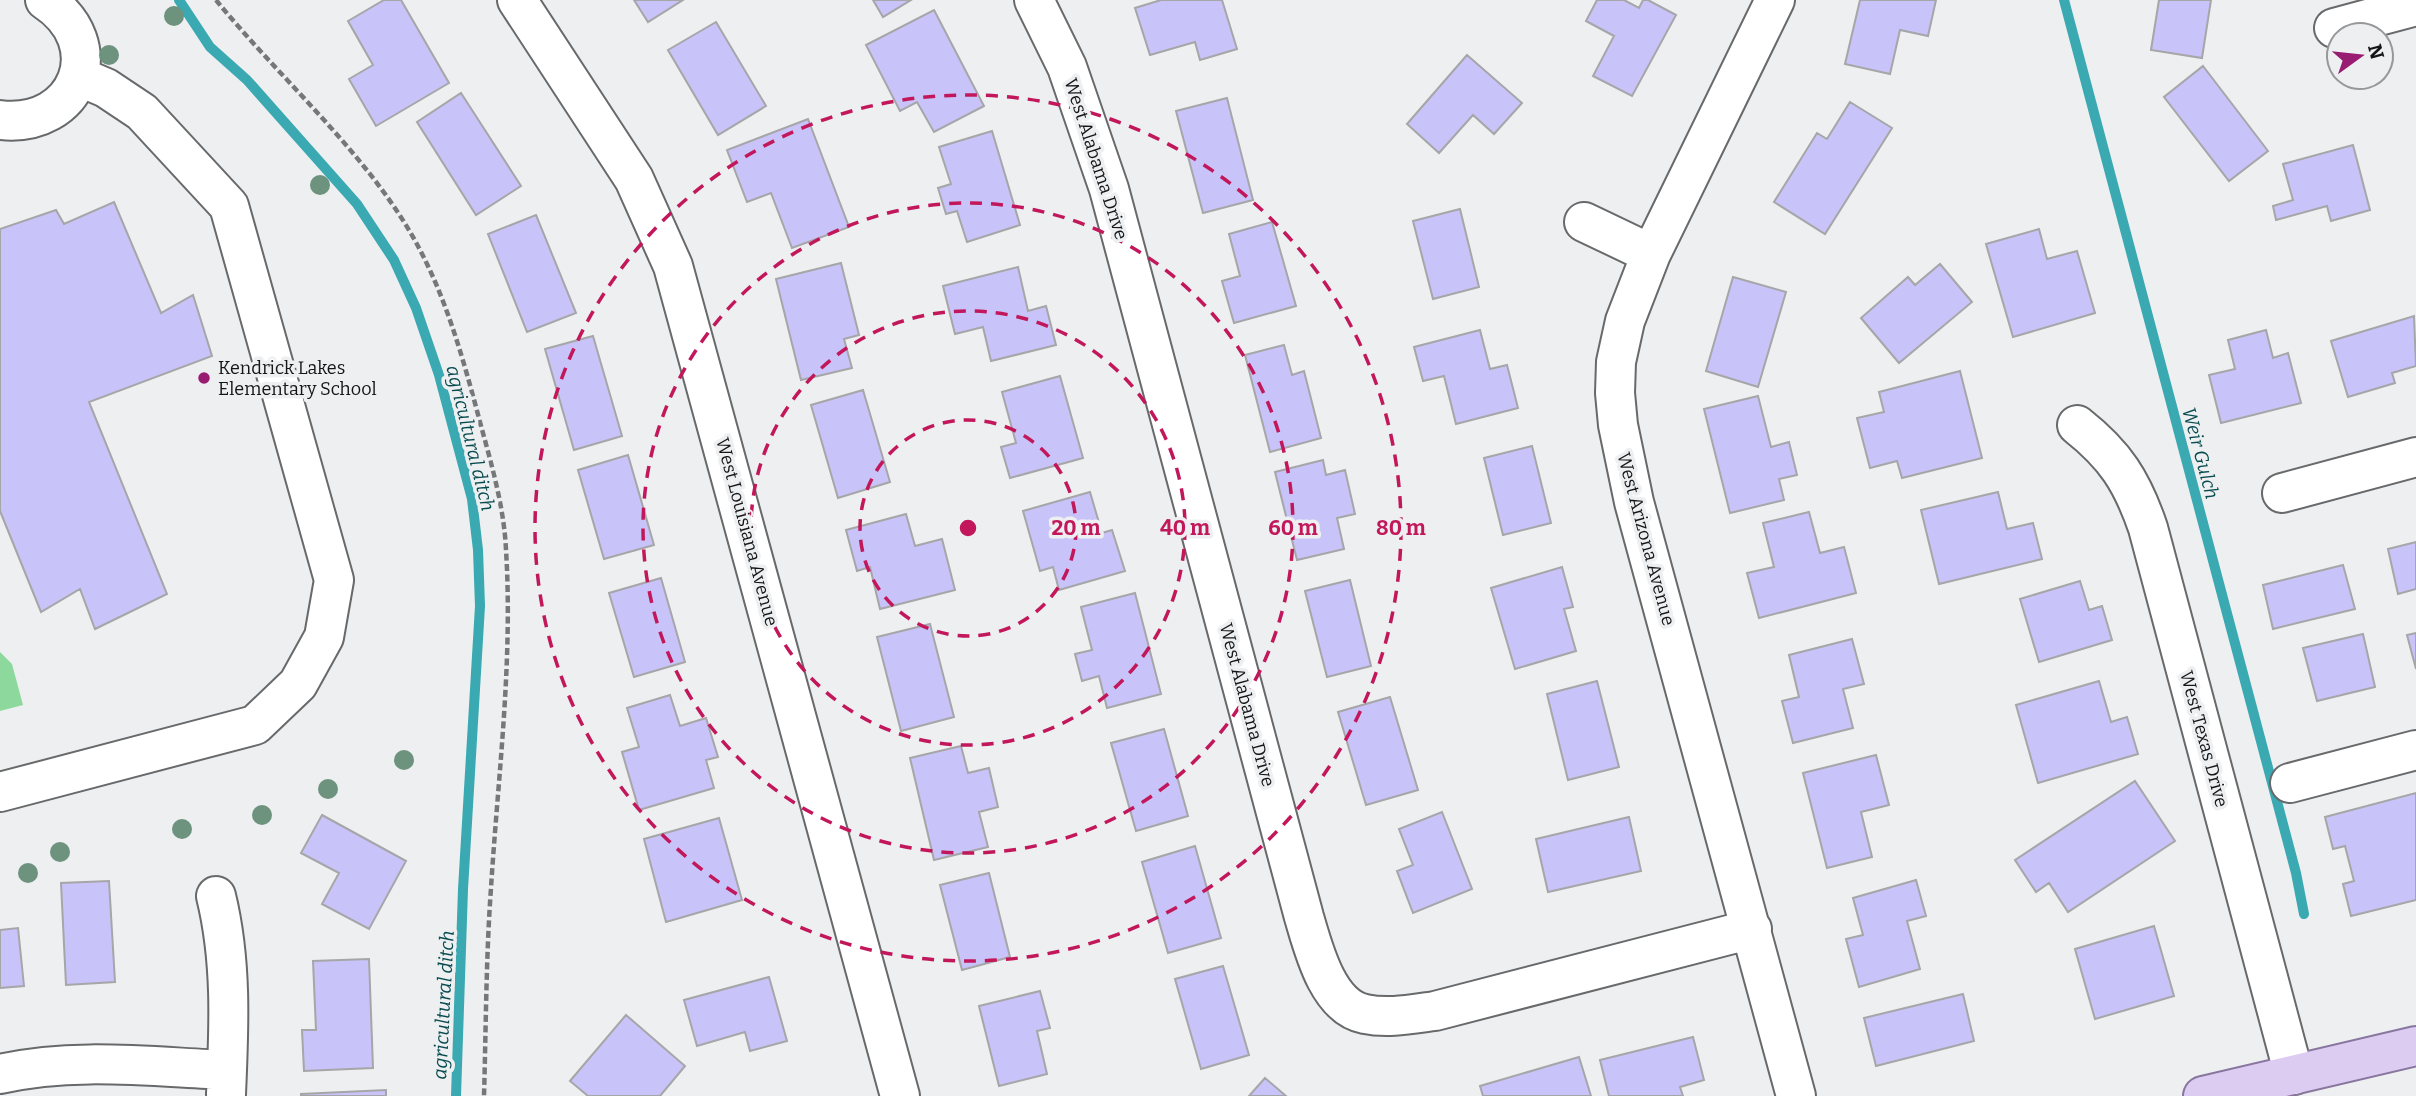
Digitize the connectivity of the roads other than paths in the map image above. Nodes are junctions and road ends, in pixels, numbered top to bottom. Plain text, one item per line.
1 (45, 0) edge
2 (517, 0) edge
3 (1034, 0) edge
4 (1775, 0) edge
5 (2416, 6) edge
6 (2360, 21) edge
7 (78, 76) junction
8 (0, 120) edge
9 (1584, 222) dead end
10 (1651, 254) junction
11 (2077, 425) dead end
12 (2416, 457) edge
13 (2282, 492) dead end
14 (2416, 750) edge
15 (2290, 783) dead end
16 (0, 792) edge
17 (216, 896) dead end
18 (1752, 929) junction
19 (2416, 1046) edge
20 (0, 1074) edge
21 (2294, 1074) junction
22 (226, 1083) edge
23 (900, 1096) edge
24 (1796, 1096) edge
25 (2203, 1096) edge

1 - 7 street
2 - 23 street, West Louisiana Avenue
3 - 18 street, West Alabama Drive
4 - 10 street, West Arizona Avenue
5 - 6 street
7 - 8 street
7 - 16 street
9 - 10 street
10 - 18 street, West Arizona Avenue
11 - 21 street, West Texas Drive
12 - 13 street
14 - 15 street
17 - 22 street
18 - 24 street, West Arizona Avenue
19 - 21 main road
20 - 22 street
21 - 25 main road

